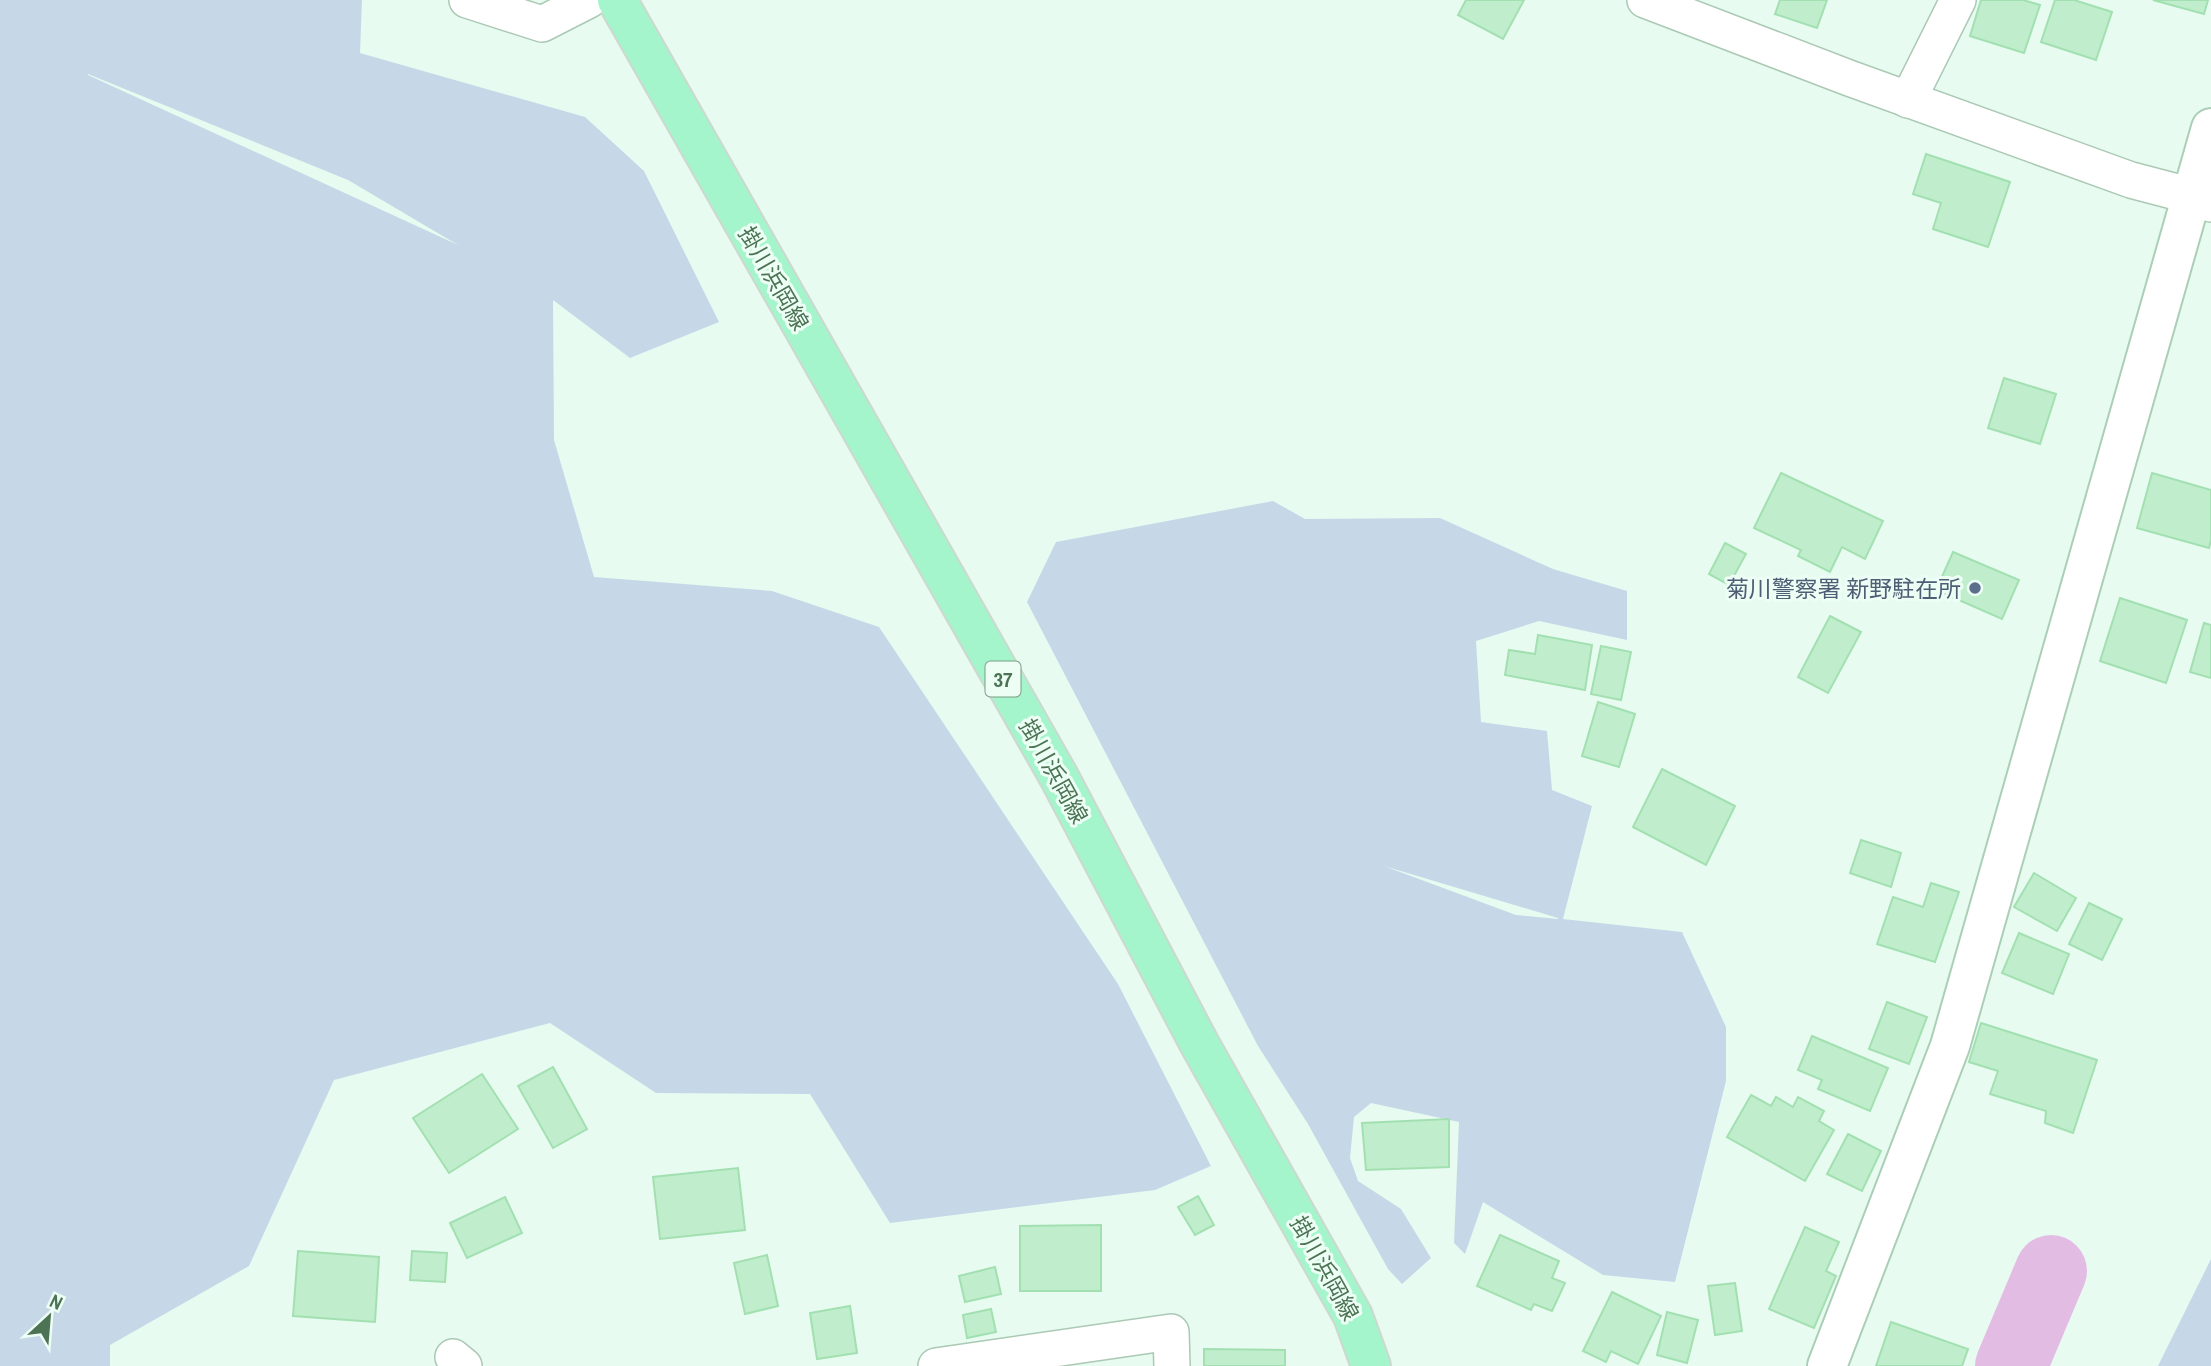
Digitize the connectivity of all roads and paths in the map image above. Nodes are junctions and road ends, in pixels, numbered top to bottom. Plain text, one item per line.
1 (467, 0) edge
2 (589, 0) edge
3 (617, 0) edge
4 (1645, 0) edge
5 (1958, 0) edge
6 (1908, 100) junction
7 (2211, 128) edge
8 (2201, 200) edge
9 (936, 1366) edge
10 (1172, 1366) edge
11 (1371, 1366) edge
12 (1827, 1366) edge

1 - 2 street
3 - 11 main road, 掛川浜岡線 / 37
4 - 6 street
5 - 6 street
6 - 8 street
7 - 8 street
8 - 12 street
9 - 10 street

